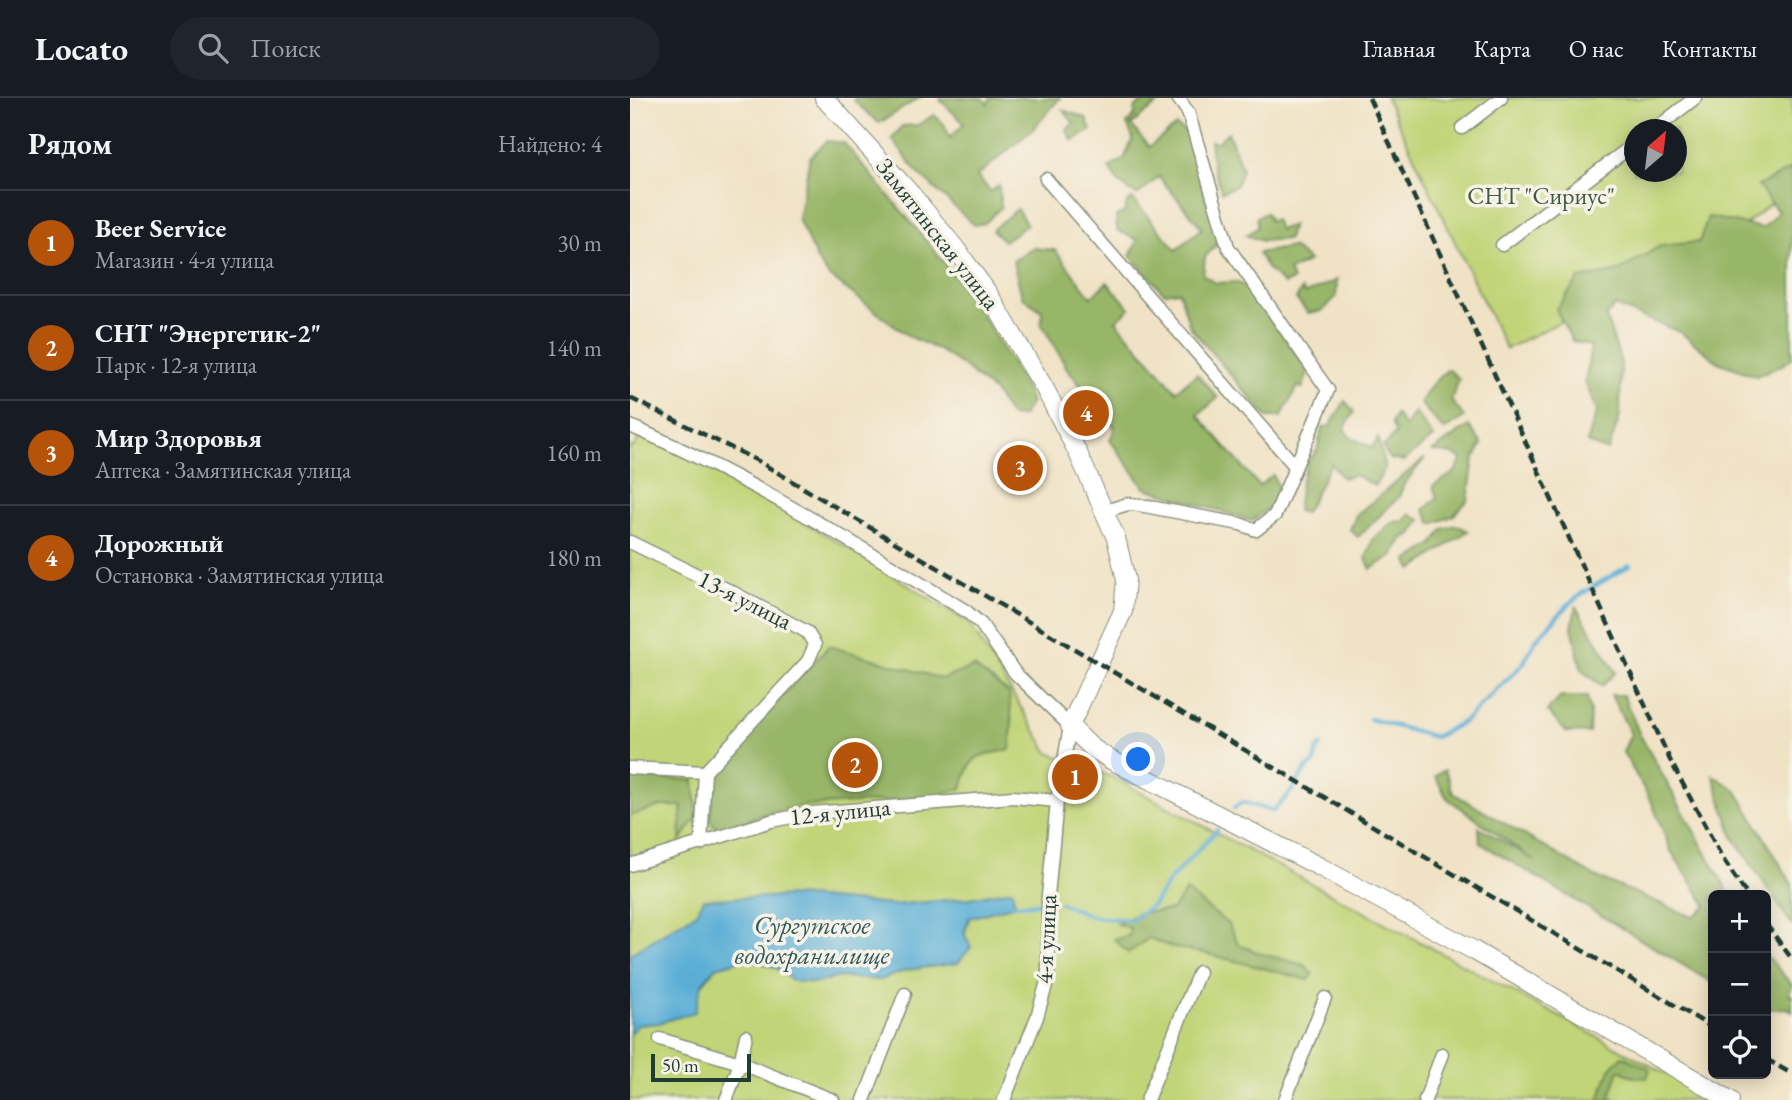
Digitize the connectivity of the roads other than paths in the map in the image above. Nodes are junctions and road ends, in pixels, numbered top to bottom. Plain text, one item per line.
1 (824, 98) edge
2 (1178, 98) edge
3 (1501, 98) edge
4 (1695, 98) edge
5 (1668, 119) edge
6 (1462, 128) dead end
7 (1624, 152) edge
8 (1046, 179) dead end
9 (1502, 245) dead end
10 (630, 426) edge
11 (1295, 466) junction
12 (1105, 511) junction
13 (630, 542) edge
14 (1070, 726) junction
15 (630, 768) edge
16 (705, 772) junction
17 (1057, 801) junction
18 (701, 844) junction
19 (630, 865) edge
20 (1199, 972) dead end
21 (905, 993) dead end
22 (1325, 998) dead end
23 (746, 1036) dead end
24 (660, 1039) dead end
25 (1442, 1054) dead end
26 (740, 1063) junction
27 (726, 1100) edge
28 (834, 1100) edge
29 (864, 1100) edge
30 (1004, 1100) edge
31 (1147, 1100) edge
32 (1285, 1100) edge
33 (1425, 1100) edge
34 (1730, 1100) edge

1 - 12 street, Замятинская улица
2 - 11 street
3 - 6 street
4 - 5 street
7 - 9 street
8 - 11 street
10 - 14 street
11 - 12 street
12 - 14 street, Замятинская улица
13 - 16 street, 13-я улица
14 - 17 street, 4-я улица
14 - 34 street
15 - 16 street
16 - 18 street
17 - 18 street, 12-я улица
17 - 30 street, 4-я улица
18 - 19 street, 12-я улица
20 - 31 street
21 - 29 street
22 - 32 street
23 - 26 street
24 - 26 street
25 - 33 street
26 - 27 street
26 - 28 street

